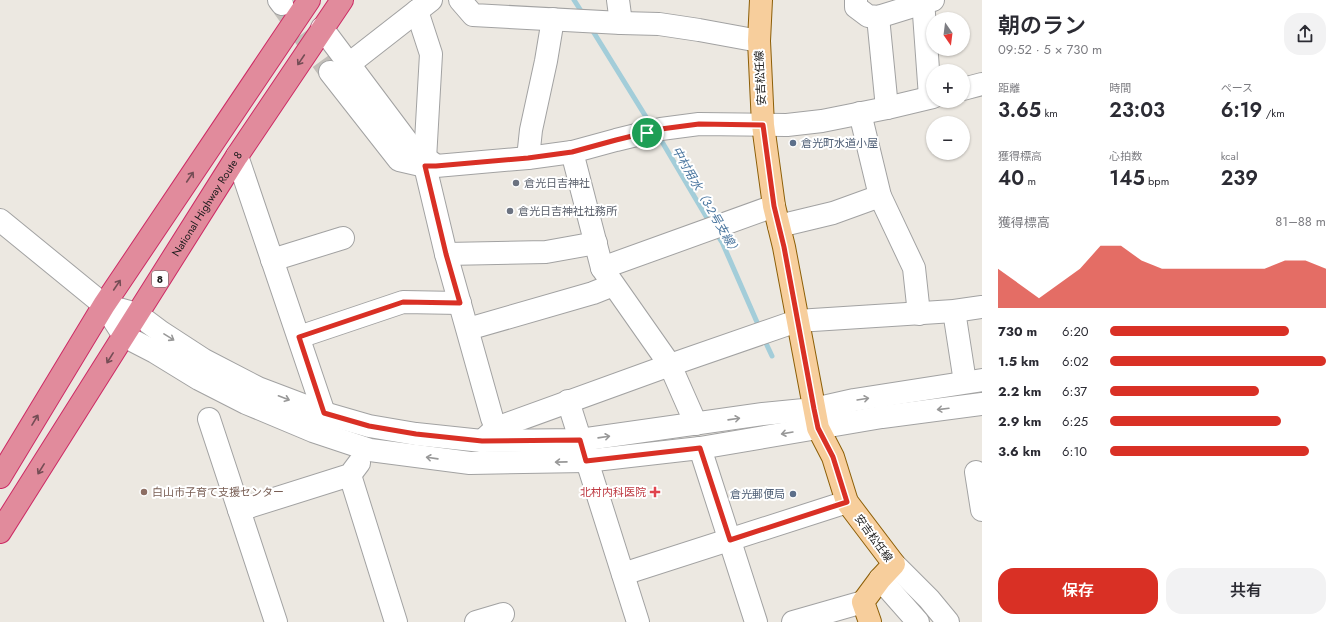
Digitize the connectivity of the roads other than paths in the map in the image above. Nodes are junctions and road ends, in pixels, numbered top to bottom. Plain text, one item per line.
1 (342, 0) edge
2 (460, 0) edge
3 (618, 0) edge
4 (761, 0) edge
5 (856, 0) edge
6 (307, 1) edge
7 (926, 1) edge
8 (424, 6) edge
9 (878, 17) junction
10 (553, 19) junction
11 (621, 23) junction
12 (322, 28) junction
13 (759, 41) junction
14 (930, 64) edge
15 (340, 68) junction
16 (982, 84) edge
17 (970, 87) edge
18 (926, 98) edge
19 (887, 108) junction
20 (860, 113) junction
21 (763, 125) junction
22 (572, 152) junction
23 (237, 156) junction
24 (528, 158) junction
25 (429, 163) junction
26 (880, 196) junction
27 (777, 216) junction
28 (0, 220) edge
29 (343, 238) dead end
30 (596, 243) junction
31 (446, 254) junction
32 (272, 260) junction
33 (608, 276) junction
34 (460, 303) junction
35 (104, 305) junction
36 (982, 307) edge
37 (954, 311) junction
38 (137, 314) junction
39 (919, 314) junction
40 (797, 321) junction
41 (468, 329) junction
42 (124, 336) junction
43 (299, 337) junction
44 (670, 365) junction
45 (973, 381) edge
46 (568, 401) junction
47 (982, 404) edge
48 (324, 413) junction
49 (816, 418) junction
50 (209, 419) dead end
51 (696, 424) junction
52 (489, 434) junction
53 (580, 440) junction
54 (700, 448) junction
55 (370, 450) junction
56 (586, 461) junction
57 (976, 472) dead end
58 (350, 475) junction
59 (0, 477) edge
60 (847, 502) junction
61 (239, 510) junction
62 (982, 510) edge
63 (0, 532) edge
64 (730, 540) junction
65 (887, 572) junction
66 (623, 574) junction
67 (864, 602) junction
68 (503, 614) dead end
69 (276, 622) edge
70 (396, 622) edge
71 (476, 622) edge
72 (638, 622) edge
73 (756, 622) edge
74 (793, 622) edge
75 (870, 622) edge
76 (918, 622) edge
77 (948, 622) edge

1 - 12 highway, National Highway Route 8 / 8
2 - 10 street
3 - 11 street
4 - 13 main road, 安吉松任線
5 - 9 street
35 -> 6 highway
7 - 9 street
7 - 14 street
8 - 15 street
8 - 25 street
9 - 19 street
10 - 11 street
10 - 24 street
11 - 13 street
12 - 15 street
12 -> 23 highway, National Highway Route 8 / 8
13 - 21 main road, 安吉松任線
15 - 25 street
16 - 17 street
18 - 19 street
19 - 20 street
20 - 21 street
20 - 26 street
21 - 22 street
21 - 27 main road, 安吉松任線
22 - 24 street
22 - 30 street
23 - 32 street
23 - 38 highway, National Highway Route 8 / 8
24 - 25 street
25 - 31 street
26 - 27 street
26 - 39 street
27 - 33 street
27 - 40 main road, 安吉松任線
28 - 35 street
29 - 32 street
30 - 31 street
30 - 33 street
31 - 34 street
32 - 43 street
33 - 41 street
33 - 44 street
34 - 41 street
34 - 43 street
35 - 38 street
35 - 42 street
59 -> 35 highway
36 - 37 street
37 - 39 street
37 - 45 street
38 - 42 highway, National Highway Route 8 / 8
38 -> 48 street
39 - 40 street
40 - 44 street
40 - 49 main road, 安吉松任線
41 - 52 street
42 - 55 street
42 -> 63 highway, National Highway Route 8 / 8
43 - 48 street
44 - 46 street
44 - 51 street
49 -> 45 street
46 - 52 street
46 - 53 street
47 -> 49 street
48 - 52 street
51 -> 49 street
49 -> 54 street
49 - 60 main road, 安吉松任線
50 - 61 street
53 -> 51 street
52 - 53 street
53 - 56 street
54 - 56 street
54 - 64 street
56 -> 55 street
55 - 58 street
56 - 66 street
57 - 62 street
58 - 61 street
58 - 70 street
60 - 64 street
60 - 65 main road, 安吉松任線
61 - 69 street
64 - 66 street
64 - 73 street
65 - 67 main road, 安吉松任線
65 - 76 street
65 - 77 street
66 - 72 street
67 - 74 street
67 - 75 main road
68 - 71 street

